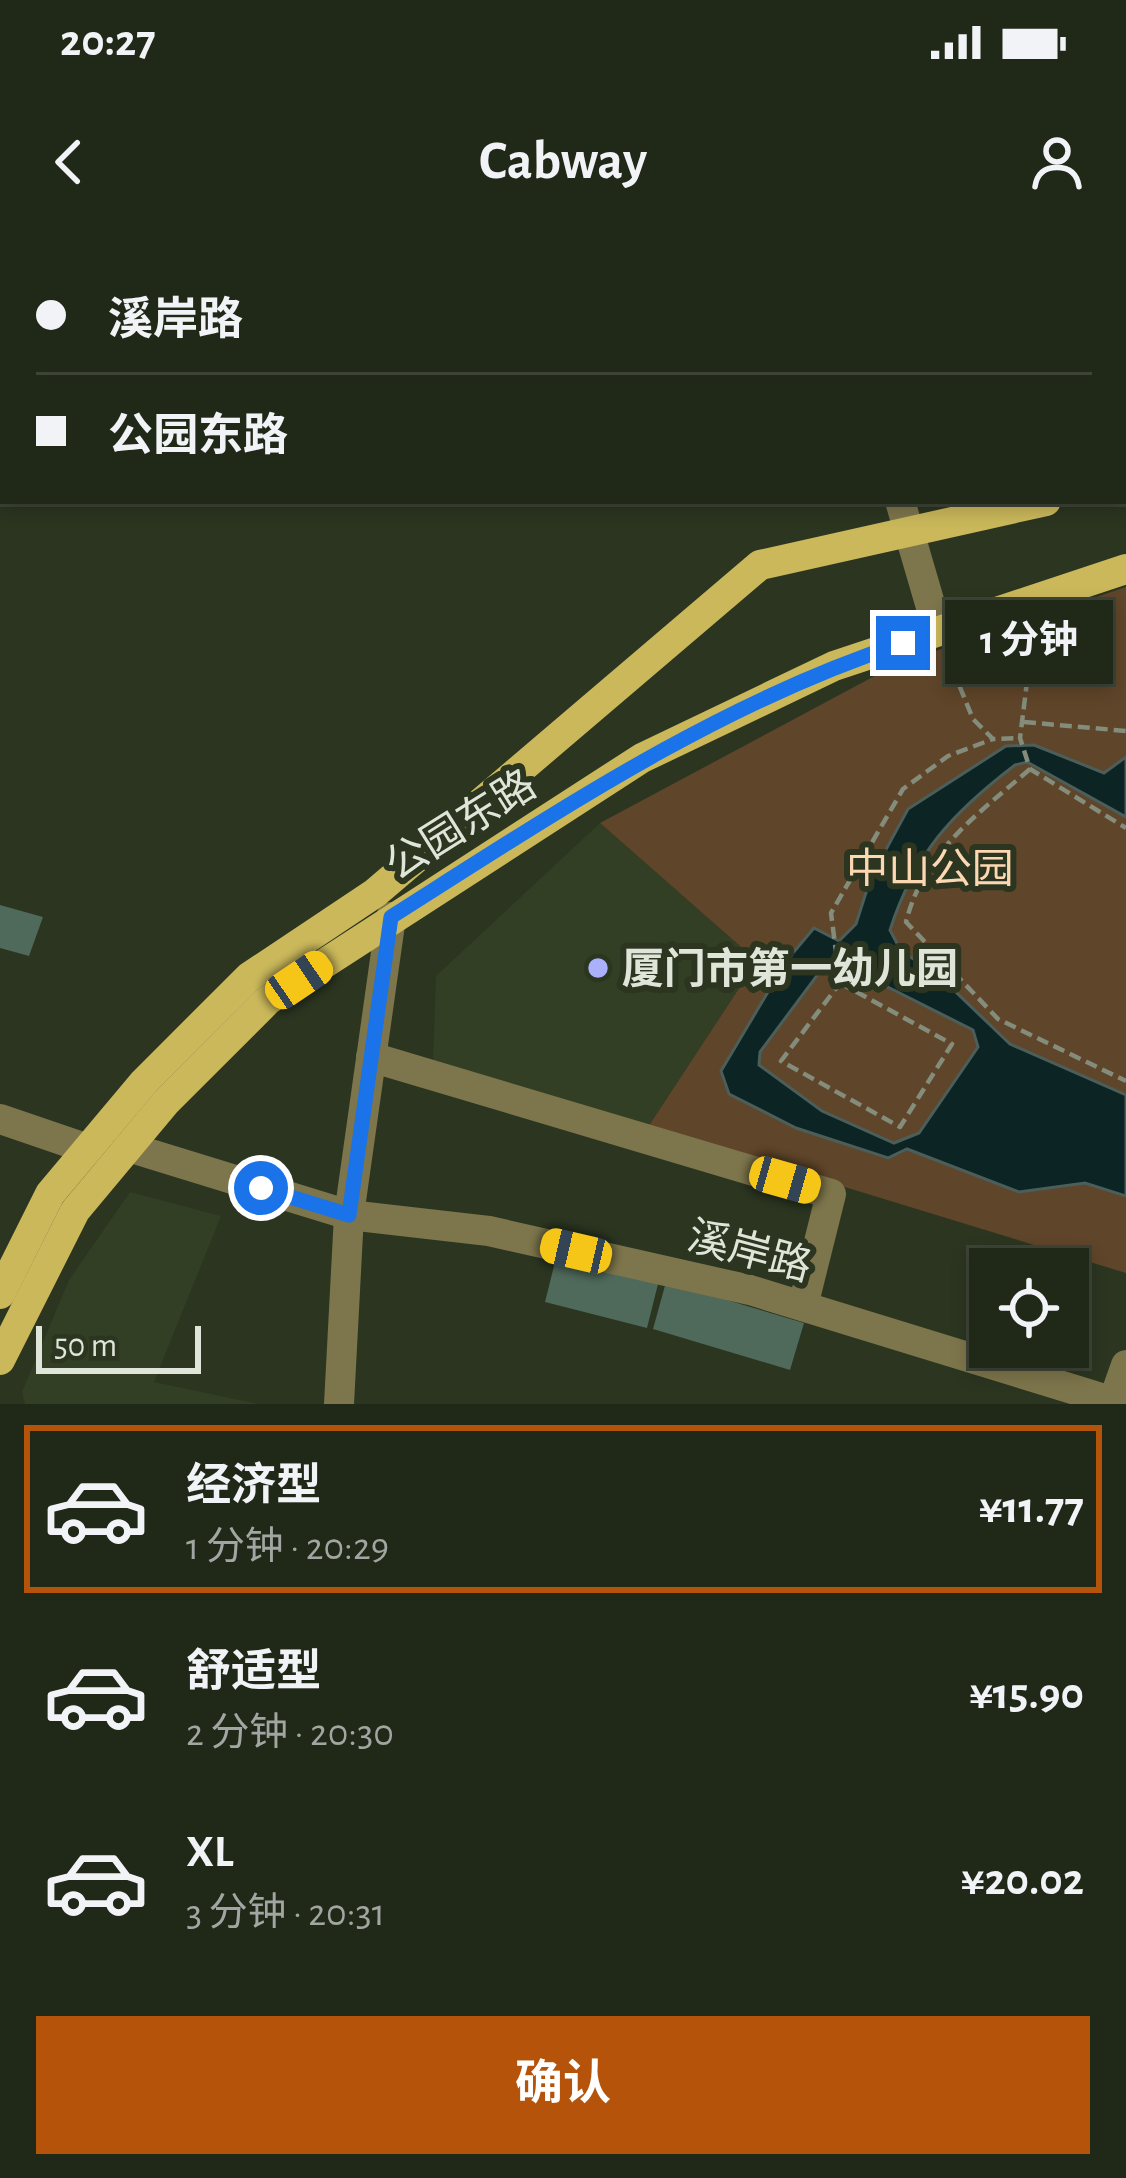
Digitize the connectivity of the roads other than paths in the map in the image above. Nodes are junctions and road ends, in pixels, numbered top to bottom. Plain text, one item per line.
1 (901, 504) edge
2 (1034, 504) edge
3 (910, 535) junction
4 (1126, 569) edge
5 (938, 632) junction
6 (391, 917) junction
7 (371, 1058) junction
8 (0, 1118) edge
9 (128, 1147) junction
10 (88, 1149) junction
11 (349, 1215) junction
12 (0, 1294) edge
13 (803, 1306) junction
14 (0, 1360) edge
15 (1126, 1365) edge
16 (1117, 1403) edge
17 (339, 1404) edge

1 - 3 street
2 - 3 main road, 公园东路
3 - 5 street
3 - 10 main road, 公园东路
4 - 5 main road, 公园东路
5 - 6 main road, 公园东路
6 - 7 street
6 - 9 main road, 公园东路
7 - 11 street
7 - 13 street
8 - 10 street
9 - 11 street, 溪岸路
9 - 14 main road, 公园东路
10 - 12 main road, 公园东路
11 - 13 street, 溪岸路
11 - 17 street
13 - 16 street, 溪岸路
15 - 16 street

